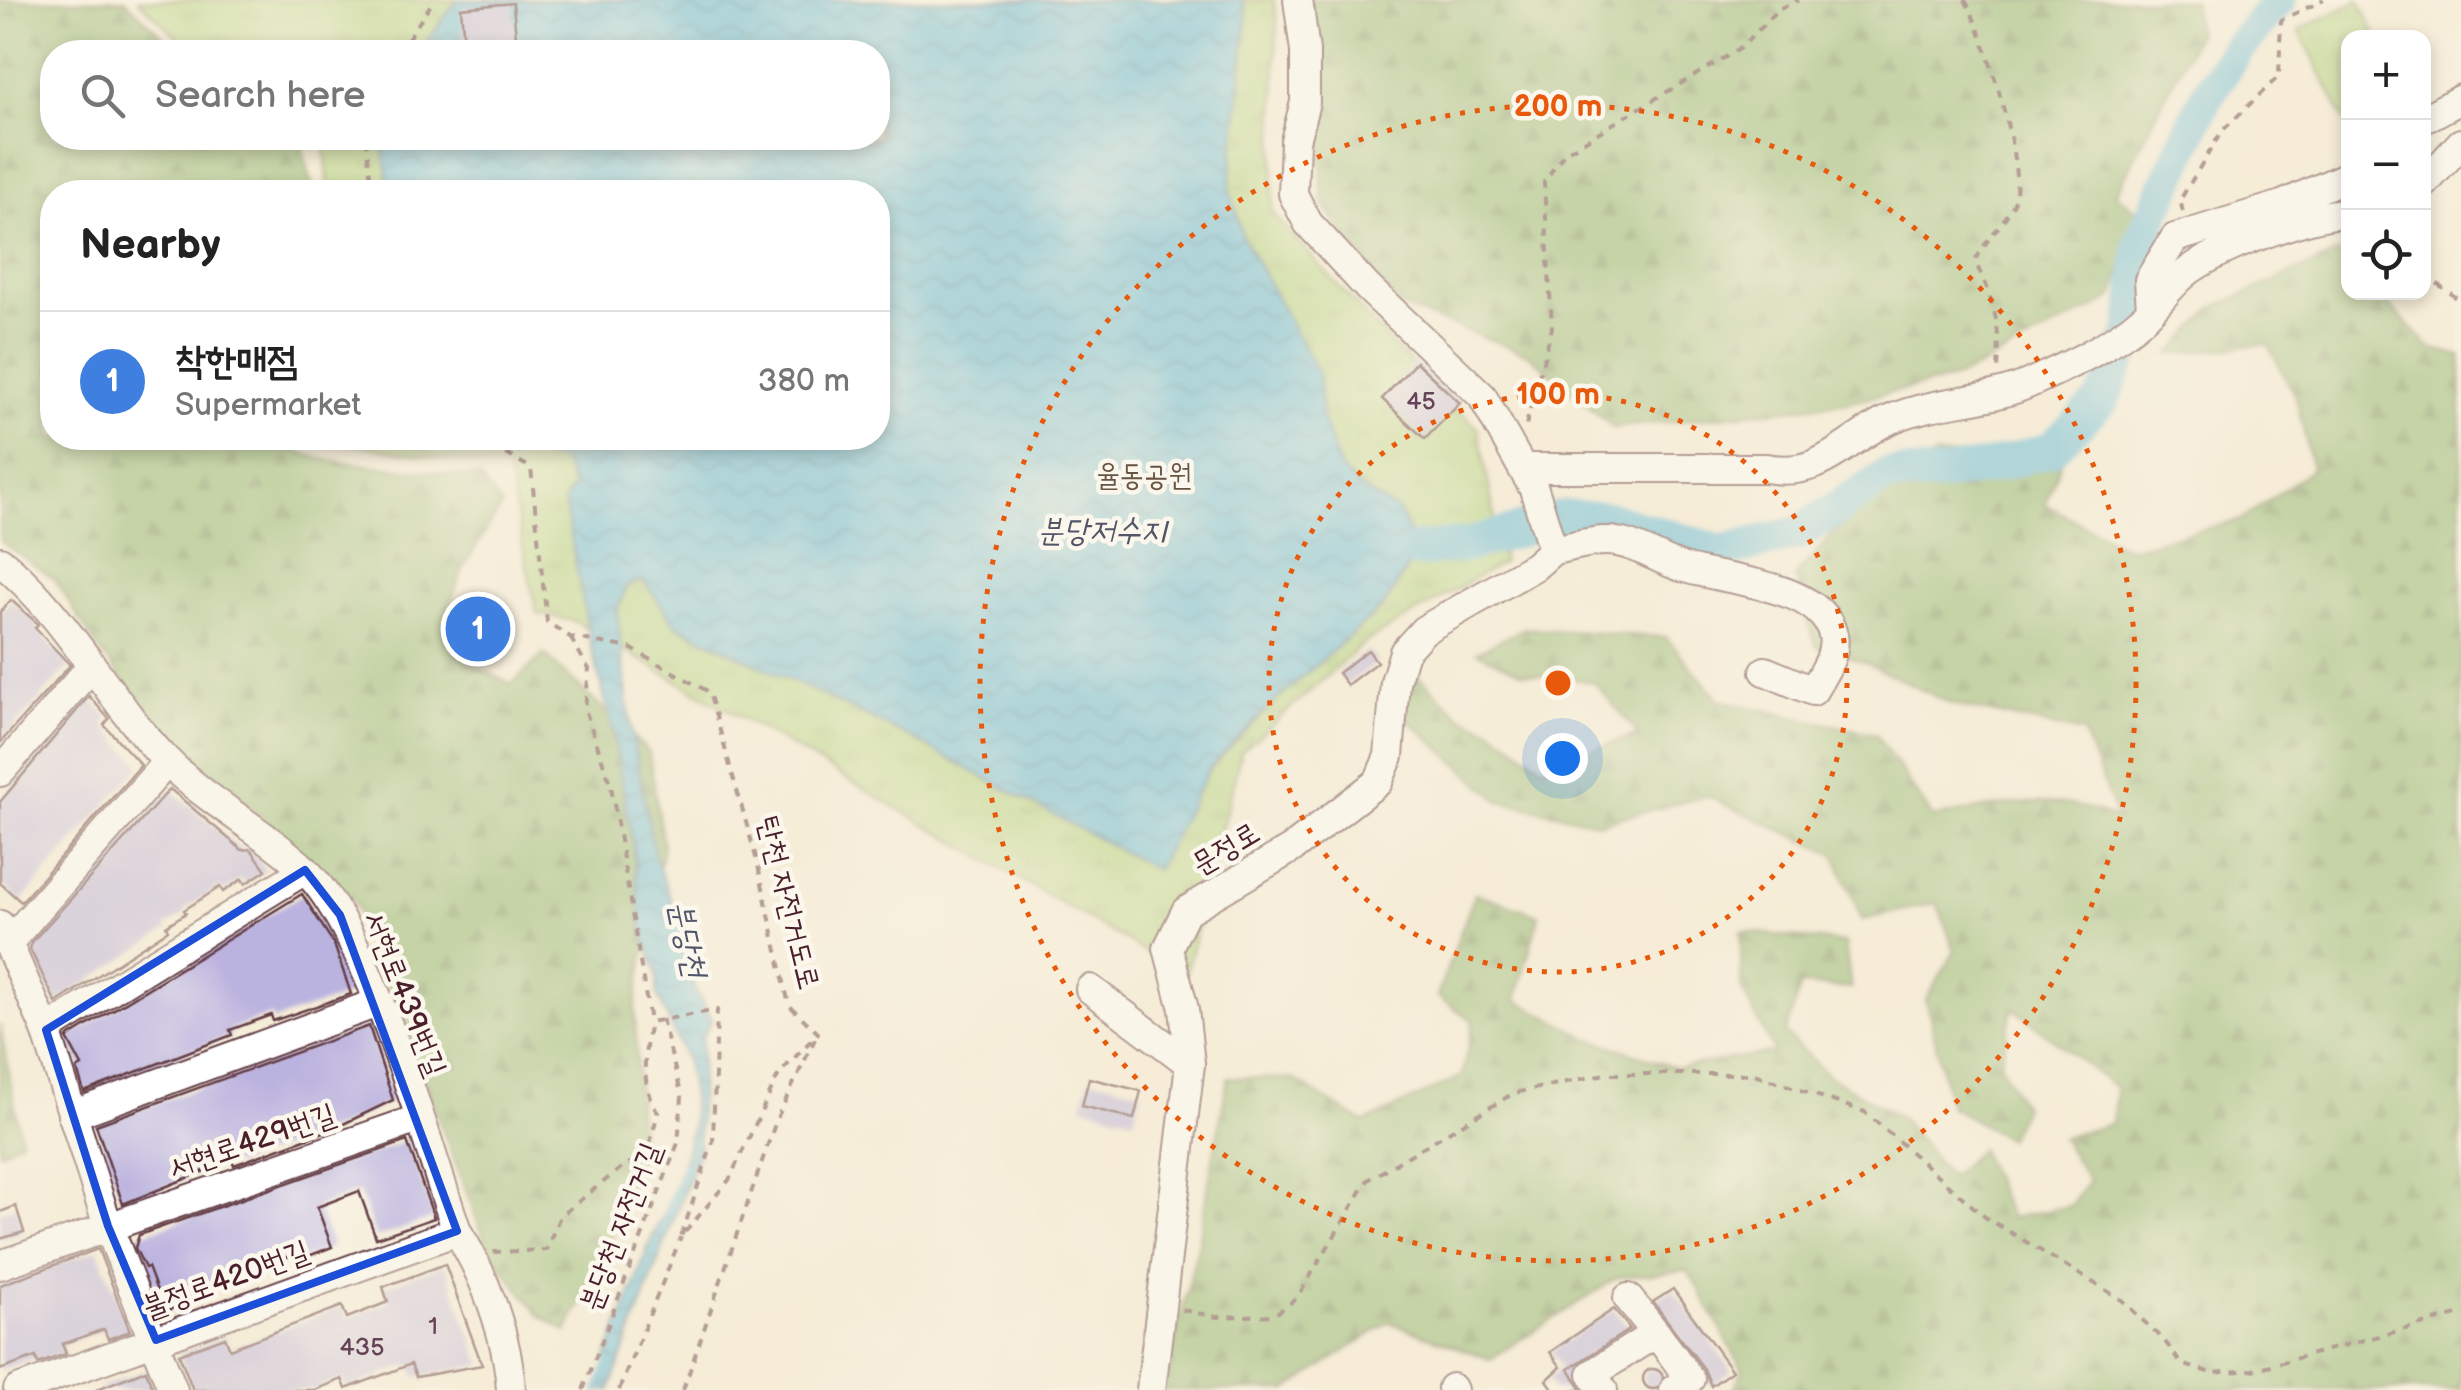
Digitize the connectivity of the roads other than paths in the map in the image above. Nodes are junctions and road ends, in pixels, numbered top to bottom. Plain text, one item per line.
1 (1298, 0) edge
2 (2461, 99) edge
3 (2431, 116) edge
4 (2461, 142) edge
5 (2431, 176) edge
6 (2341, 179) edge
7 (2341, 213) edge
8 (2148, 313) junction
9 (1525, 471) junction
10 (1553, 544) junction
11 (4, 572) edge
12 (90, 668) junction
13 (1766, 672) dead end
14 (167, 762) junction
15 (0, 772) edge
16 (305, 870) junction
17 (5, 933) edge
18 (1090, 989) dead end
19 (378, 1004) junction
20 (46, 1030) junction
21 (1190, 1064) junction
22 (72, 1115) junction
23 (418, 1120) junction
24 (108, 1226) junction
25 (464, 1242) junction
26 (0, 1265) edge
27 (1628, 1298) dead end
28 (1656, 1333) junction
29 (156, 1340) junction
30 (18, 1390) edge
31 (173, 1390) edge
32 (511, 1390) edge
33 (1151, 1390) edge
34 (1603, 1390) edge
35 (1674, 1390) edge

1 - 9 street
2 - 3 street
4 - 5 street
6 - 8 street
7 - 8 street
8 - 9 street
9 - 10 street
10 - 13 street
10 - 21 street, 문정로
11 - 12 street, 서현로439번길
12 - 14 street, 서현로439번길
12 - 15 street
14 - 16 street, 서현로439번길
14 - 17 street
16 - 19 street, 서현로439번길
16 - 20 street
17 - 20 street
18 - 21 street
19 - 22 street
19 - 23 street, 서현로439번길
20 - 22 street
21 - 33 street, 문정로
22 - 24 street
23 - 24 street, 서현로429번길
23 - 25 street, 서현로439번길
24 - 26 street, 서현로429번길
24 - 29 street
25 - 29 street, 불정로420번길
25 - 32 street, 서현로439번길
27 - 28 street
28 - 34 street
28 - 35 street
29 - 30 street, 불정로420번길
29 - 31 street

